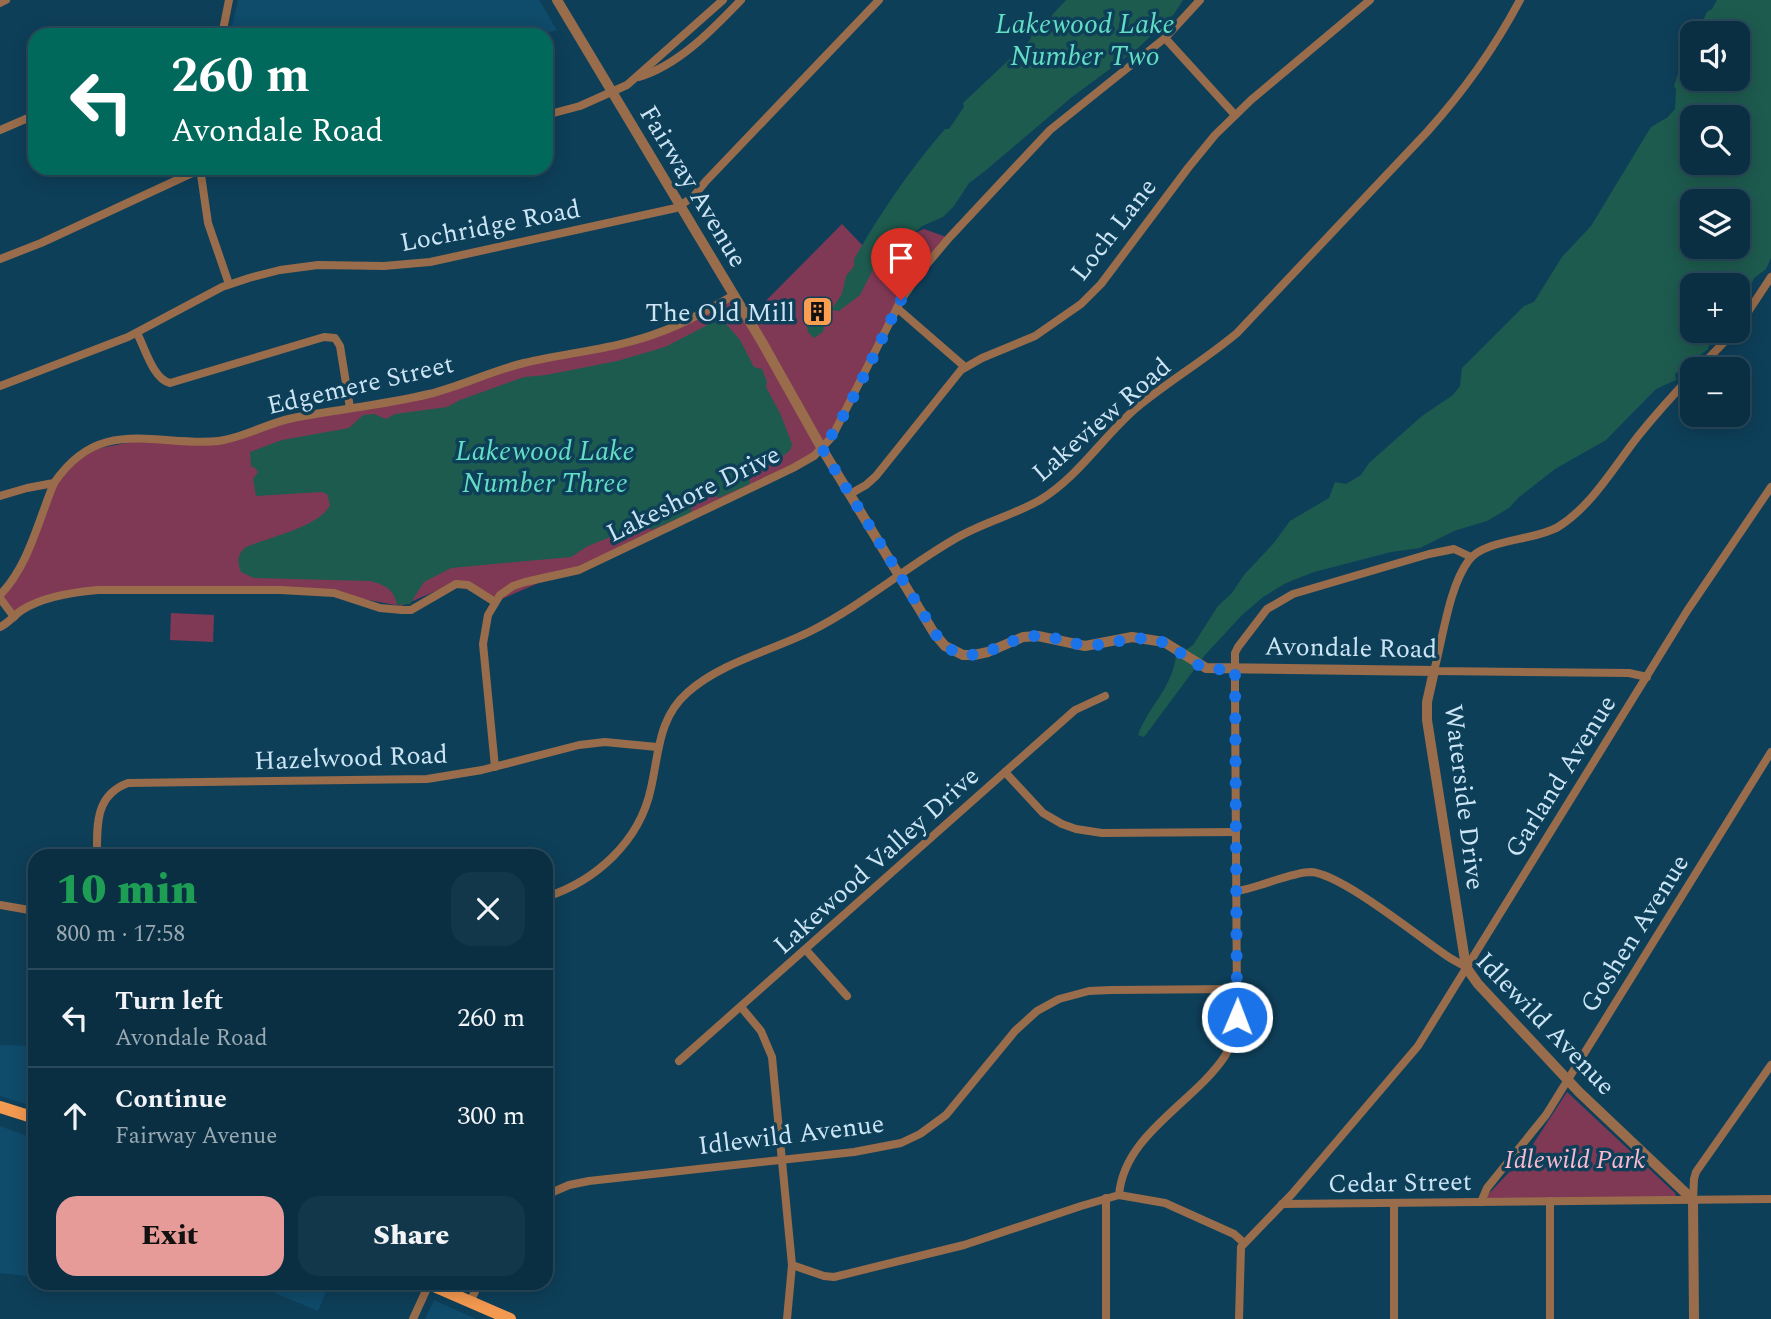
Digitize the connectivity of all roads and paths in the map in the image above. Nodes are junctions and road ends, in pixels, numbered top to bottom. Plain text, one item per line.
1 (6, 0) edge
2 (229, 0) edge
3 (557, 0) edge
4 (723, 0) edge
5 (741, 0) edge
6 (879, 0) edge
7 (1200, 0) edge
8 (1370, 0) edge
9 (1520, 0) edge
10 (0, 3) edge
11 (223, 28) edge
12 (1165, 38) junction
13 (639, 76) junction
14 (611, 93) junction
15 (553, 113) edge
16 (1235, 115) junction
17 (28, 118) edge
18 (0, 130) edge
19 (186, 175) edge
20 (202, 175) edge
21 (680, 206) junction
22 (0, 259) edge
23 (1771, 277) edge
24 (229, 284) junction
25 (734, 295) junction
26 (897, 308) junction
27 (1750, 308) edge
28 (137, 333) junction
29 (1723, 343) edge
30 (1709, 357) edge
31 (965, 366) junction
32 (0, 386) edge
33 (1680, 388) edge
34 (350, 408) junction
35 (821, 447) junction
36 (54, 483) junction
37 (1771, 486) edge
38 (850, 494) junction
39 (0, 496) edge
40 (1471, 557) junction
41 (899, 576) junction
42 (0, 597) edge
43 (495, 602) junction
44 (14, 617) junction
45 (0, 627) edge
46 (1235, 669) junction
47 (1434, 671) junction
48 (1647, 677) junction
49 (1105, 696) dead end
50 (657, 747) junction
51 (1771, 752) edge
52 (495, 767) junction
53 (1005, 772) junction
54 (1236, 832) junction
55 (97, 849) edge
56 (1237, 891) junction
57 (553, 894) edge
58 (0, 905) edge
59 (28, 910) edge
60 (806, 950) junction
61 (1466, 967) junction
62 (1237, 989) junction
63 (847, 996) dead end
64 (741, 1007) junction
65 (678, 1061) dead end
66 (1771, 1065) edge
67 (1568, 1081) junction
68 (0, 1107) edge
69 (28, 1116) edge
70 (783, 1160) junction
71 (553, 1192) edge
72 (1119, 1195) junction
73 (1106, 1198) junction
74 (1771, 1199) edge
75 (1693, 1200) junction
76 (1550, 1201) junction
77 (1481, 1202) junction
78 (1394, 1203) junction
79 (1282, 1204) junction
80 (1244, 1243) junction
81 (792, 1265) junction
82 (425, 1290) edge
83 (443, 1290) edge
84 (476, 1290) edge
85 (470, 1302) junction
86 (413, 1319) edge
87 (510, 1319) edge
88 (787, 1319) edge
89 (1106, 1319) edge
90 (1239, 1319) edge
91 (1394, 1319) edge
92 (1549, 1319) edge
93 (1694, 1319) edge

1 - 10 street
2 - 11 street
3 - 14 street, Fairway Avenue
4 - 13 street
5 - 13 street
6 - 21 street, Lochridge Road
7 - 12 street, Lakeshore Drive
8 - 16 street, Loch Lane
9 - 41 street, Lakeview Road
12 - 16 street
12 - 26 street, Lakeshore Drive
13 - 14 street
14 - 15 street
14 - 21 street, Fairway Avenue
16 - 31 street, Loch Lane
17 - 18 street
19 - 22 street
20 - 24 street
21 - 24 street, Lochridge Road
21 - 25 street, Fairway Avenue
23 - 27 street
24 - 28 street, Lochridge Road
25 - 34 street, Edgemere Street
25 - 35 street, Fairway Avenue
26 - 31 street
26 - 35 street, Lakeshore Drive
28 - 32 street, Lochridge Road
28 - 34 street
29 - 30 street
31 - 38 street, Loch Lane
33 - 40 street
34 - 36 street, Edgemere Street
35 - 38 street, Fairway Avenue
35 - 43 street, Lakeshore Drive
36 - 39 street
36 - 42 street
37 - 48 street, Garland Avenue
38 - 41 street, Fairway Avenue
40 - 46 street
40 - 47 street, Waterside Drive
41 - 46 street, Avondale Road
41 - 50 street, Lakeview Road
42 - 44 street
43 - 44 street
43 - 52 street
44 - 45 street
46 - 47 street, Avondale Road
46 - 54 street
47 - 48 street, Avondale Road
47 - 61 street, Waterside Drive
48 - 61 street, Garland Avenue
49 - 53 street, Lakewood Valley Drive
50 - 52 street, Hazelwood Road
50 - 57 street, Lakeview Road
51 - 67 street, Goshen Avenue
52 - 55 street, Hazelwood Road
53 - 54 street
53 - 60 street, Lakewood Valley Drive
54 - 56 street
56 - 61 street, Idlewild Avenue
56 - 62 street
58 - 59 street
60 - 63 street
60 - 64 street, Lakewood Valley Drive
61 - 67 street, Idlewild Avenue
61 - 79 street, Garland Avenue
62 - 70 street, Idlewild Avenue
62 - 72 street
64 - 65 street, Lakewood Valley Drive
64 - 70 street
66 - 75 street
67 - 75 street, Idlewild Avenue
67 - 77 street, Goshen Avenue
68 - 69 main road
70 - 71 street, Idlewild Avenue
70 - 81 street
72 - 73 street
72 - 80 street
73 - 81 street
73 - 89 street
74 - 75 street, Cedar Street
75 - 76 street, Cedar Street
75 - 93 street
76 - 77 street, Cedar Street
76 - 92 street
77 - 78 street, Cedar Street
78 - 79 street, Cedar Street
78 - 91 street
79 - 80 street, Garland Avenue
80 - 90 street
81 - 88 street
82 - 86 street
83 - 85 main road
84 - 85 street
85 - 87 main road

